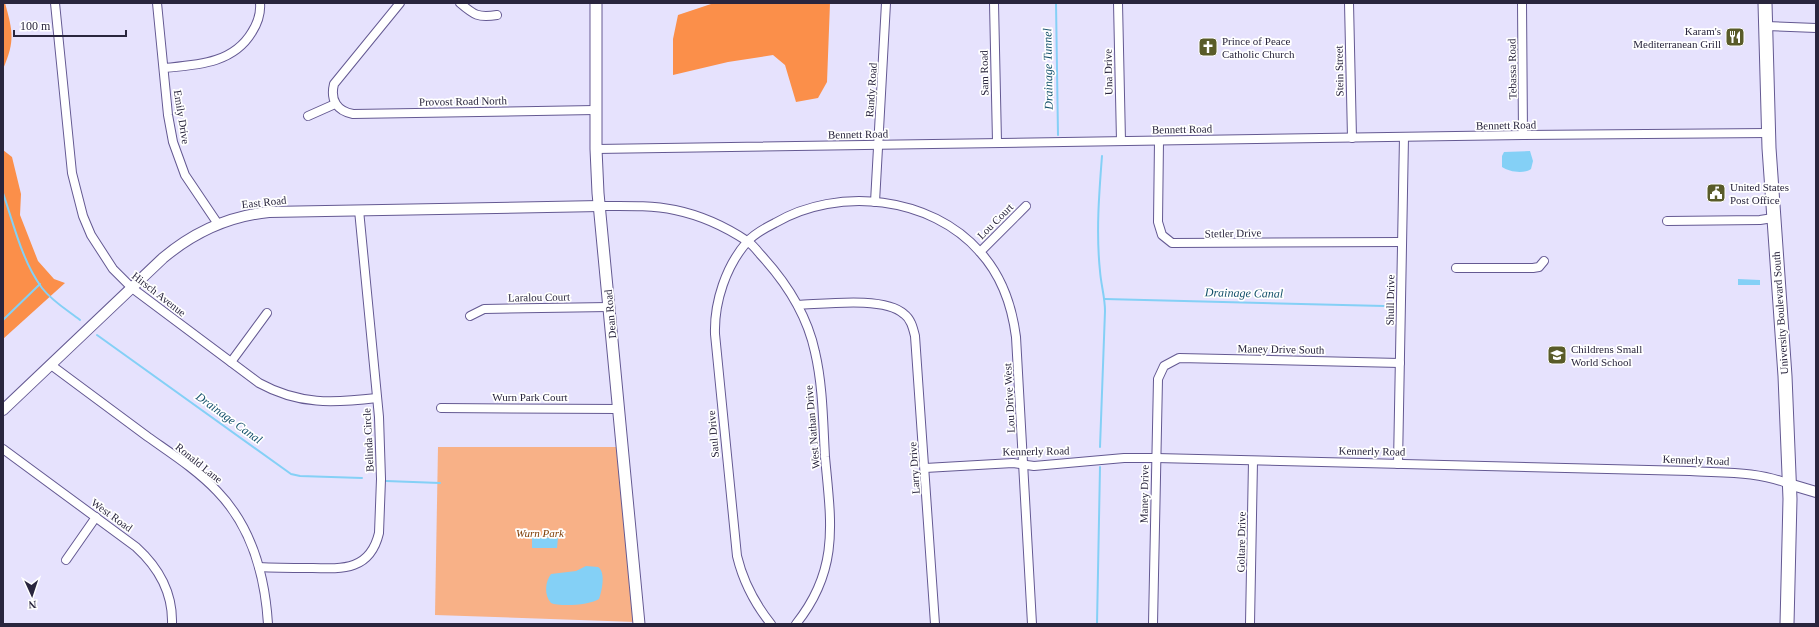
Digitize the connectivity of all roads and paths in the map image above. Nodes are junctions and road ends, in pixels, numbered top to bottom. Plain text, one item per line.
1 (54, 3) edge
2 (157, 3) edge
3 (260, 3) edge
4 (400, 3) edge
5 (460, 3) edge
6 (596, 3) edge
7 (886, 3) edge
8 (994, 3) edge
9 (1118, 3) edge
10 (1349, 3) edge
11 (1522, 3) edge
12 (1765, 3) edge
13 (497, 15) dead end
14 (1766, 26) junction
15 (1816, 28) edge
16 (164, 68) junction
17 (335, 104) junction
18 (596, 110) junction
19 (308, 116) dead end
20 (1768, 134) junction
21 (1523, 135) junction
22 (1404, 137) junction
23 (1352, 138) junction
24 (1121, 141) junction
25 (1159, 141) junction
26 (997, 142) junction
27 (878, 144) junction
28 (596, 149) junction
29 (875, 202) junction
30 (600, 206) junction
31 (1026, 206) dead end
32 (359, 210) junction
33 (1773, 218) junction
34 (1667, 221) dead end
35 (218, 224) junction
36 (748, 241) junction
37 (1402, 242) junction
38 (980, 252) junction
39 (1544, 261) dead end
40 (1456, 268) dead end
41 (132, 288) junction
42 (798, 305) junction
43 (609, 307) junction
44 (267, 313) dead end
45 (470, 316) dead end
46 (231, 362) junction
47 (1400, 364) junction
48 (51, 365) junction
49 (1164, 366) joint
50 (377, 398) junction
51 (441, 408) dead end
52 (619, 408) junction
53 (3, 410) edge
54 (3, 449) edge
55 (1156, 458) junction
56 (1253, 461) junction
57 (1024, 464) junction
58 (1398, 464) junction
59 (925, 468) junction
60 (1789, 484) junction
61 (1816, 492) edge
62 (96, 517) junction
63 (66, 560) dead end
64 (259, 567) junction
65 (172, 624) edge
66 (268, 624) edge
67 (639, 624) edge
68 (771, 624) edge
69 (796, 624) edge
70 (935, 624) edge
71 (1032, 624) edge
72 (1153, 624) edge
73 (1250, 624) edge
74 (1787, 624) edge

1 - 41 street, Hirsch Avenue
2 - 16 street, Emily Drive
3 - 16 street
4 - 17 street
5 - 13 street
6 - 18 main road, Dean Road
7 - 27 street, Randy Road
8 - 26 street, Sam Road
9 - 24 street, Una Drive
10 - 23 street, Stein Street
11 - 21 street, Tebassa Road
12 - 14 main road, University Boulevard South
14 - 15 street
14 - 20 main road, University Boulevard South
16 - 35 street, Emily Drive
17 - 18 street, Provost Road North
17 - 19 street
18 - 28 main road, Dean Road
20 - 21 street, Bennett Road
20 - 33 main road, University Boulevard South
21 - 22 street, Bennett Road
22 - 23 street, Bennett Road
22 - 37 street, Shull Drive
23 - 25 street, Bennett Road
24 - 25 street, Bennett Road
24 - 26 street, Bennett Road
25 - 37 street, Stetler Drive
26 - 27 street, Bennett Road
27 - 28 street, Bennett Road
27 - 29 street, Randy Road
28 - 30 main road, Dean Road
29 - 36 street, Lou Drive West
29 - 38 street, Lou Drive West
30 - 32 street, East Road
30 - 36 street, West Nathan Drive
30 - 43 main road, Dean Road
31 - 38 street, Lou Court
32 - 35 street, East Road
32 - 50 street, Belinda Circle
33 - 34 street
33 - 60 main road, University Boulevard South
35 - 41 street, East Road
36 - 42 street, West Nathan Drive
36 - 68 street, Saul Drive
37 - 47 street, Shull Drive
38 - 57 street, Lou Drive West
39 - 40 street
41 - 46 street, Hirsch Avenue
41 - 48 street, East Road
42 - 59 street, Larry Drive
42 - 69 street, West Nathan Drive
43 - 45 street, Laralou Court
43 - 52 main road, Dean Road
44 - 46 street
46 - 50 street, Hirsch Avenue
47 - 49 street, Maney Drive South
47 - 58 street, Shull Drive
48 - 53 street, East Road
48 - 64 street, Ronald Lane
49 - 55 street, Maney Drive
50 - 64 street, Belinda Circle
51 - 52 street, Wurn Park Court
52 - 67 main road, Dean Road
54 - 62 street, West Road
55 - 56 street, Kennerly Road
55 - 57 street, Kennerly Road
55 - 72 street, Maney Drive
56 - 58 street, Kennerly Road
56 - 73 street, Goltare Drive
57 - 59 street, Kennerly Road
57 - 71 street, Lou Drive West
58 - 60 street, Kennerly Road
59 - 70 street, Larry Drive
60 - 61 street, Kennerly Road
60 - 74 main road, University Boulevard South
62 - 63 street
62 - 65 street, West Road
64 - 66 street, Ronald Lane

